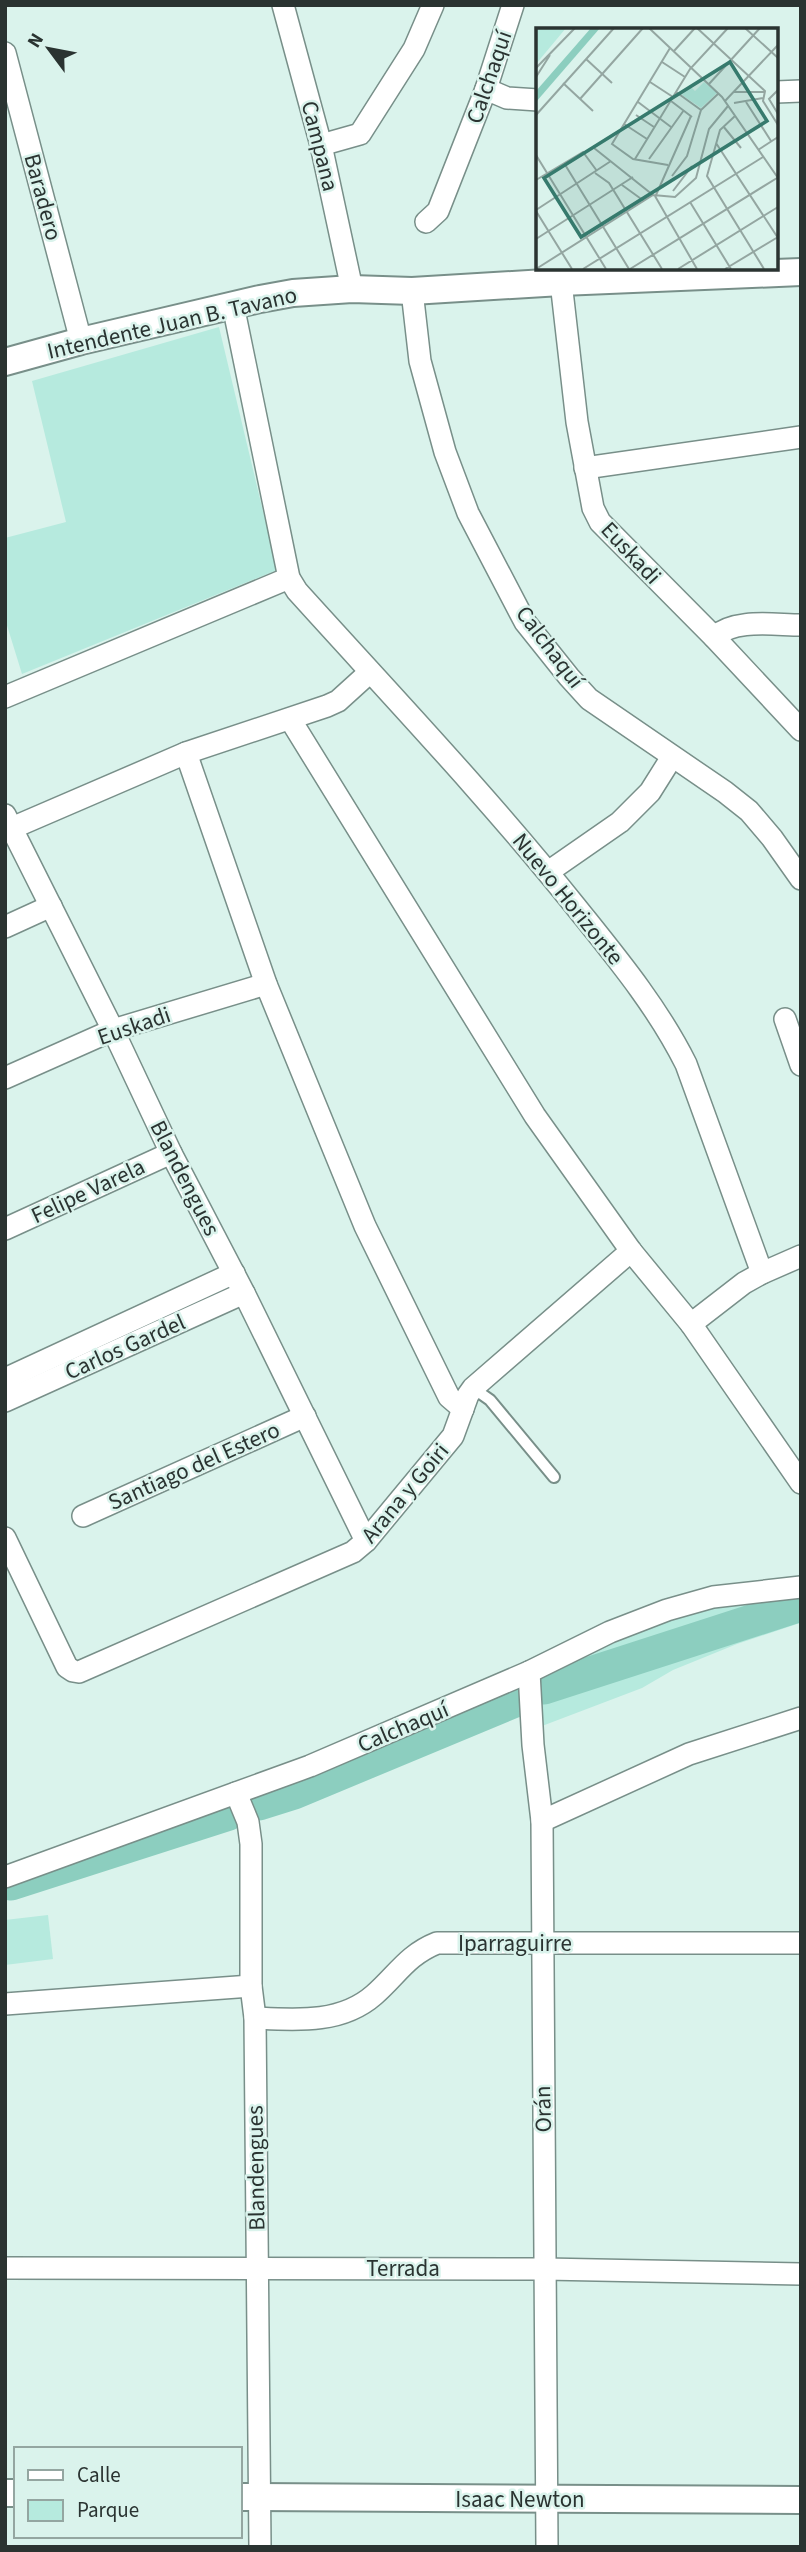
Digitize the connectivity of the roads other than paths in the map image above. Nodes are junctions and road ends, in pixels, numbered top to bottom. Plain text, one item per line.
1 (283, 5) edge
2 (433, 5) edge
3 (513, 5) edge
4 (5, 53) edge
5 (486, 89) junction
6 (801, 91) edge
7 (778, 92) edge
8 (536, 100) edge
9 (321, 145) junction
10 (426, 222) dead end
11 (801, 272) edge
12 (561, 282) junction
13 (352, 289) junction
14 (412, 291) junction
15 (233, 305) junction
16 (81, 341) junction
17 (5, 362) edge
18 (801, 437) edge
19 (585, 468) junction
20 (289, 578) junction
21 (801, 625) edge
22 (715, 638) junction
23 (370, 672) junction
24 (5, 696) edge
25 (290, 719) junction
26 (801, 730) edge
27 (186, 753) junction
28 (672, 757) junction
29 (9, 821) edge
30 (548, 873) junction
31 (801, 879) edge
32 (51, 906) junction
33 (5, 927) edge
34 (266, 984) junction
35 (785, 1019) dead end
36 (113, 1030) junction
37 (801, 1065) edge
38 (5, 1078) edge
39 (171, 1153) junction
40 (5, 1229) edge
41 (631, 1251) junction
42 (801, 1256) edge
43 (234, 1273) junction
44 (762, 1273) junction
45 (244, 1293) junction
46 (691, 1324) junction
47 (5, 1379) edge
48 (473, 1388) junction
49 (5, 1401) edge
50 (463, 1409) junction
51 (305, 1416) junction
52 (554, 1477) dead end
53 (801, 1483) edge
54 (83, 1516) dead end
55 (5, 1538) edge
56 (366, 1542) junction
57 (801, 1587) edge
58 (529, 1672) junction
59 (801, 1718) edge
60 (236, 1793) junction
61 (542, 1821) junction
62 (5, 1877) edge
63 (542, 1943) junction
64 (801, 1943) edge
65 (251, 1986) junction
66 (5, 2004) edge
67 (255, 2018) junction
68 (257, 2267) junction
69 (5, 2268) edge
70 (545, 2269) junction
71 (801, 2274) edge
72 (251, 2497) edge
73 (547, 2500) junction
74 (801, 2500) edge
75 (260, 2547) edge
76 (547, 2547) edge

1 - 9 street, Campana
2 - 9 street
3 - 5 street, Calchaquí
4 - 16 street, Baradero
5 - 8 street
5 - 10 street, Calchaquí
6 - 7 street
9 - 13 street, Campana
11 - 12 street, Intendente Juan B. Tavano
12 - 14 street, Intendente Juan B. Tavano
12 - 19 street, Euskadi
13 - 14 street, Intendente Juan B. Tavano
13 - 15 street, Intendente Juan B. Tavano
14 - 28 street, Calchaquí
15 - 16 street, Intendente Juan B. Tavano
15 - 20 street
16 - 17 street, Intendente Juan B. Tavano
18 - 19 street
19 - 22 street, Euskadi
20 - 23 street, Nuevo Horizonte
20 - 24 street
21 - 22 street
22 - 26 street, Euskadi
23 - 25 street
23 - 30 street, Nuevo Horizonte
25 - 27 street
25 - 41 street
27 - 29 street
27 - 34 street
28 - 30 street
28 - 31 street, Calchaquí
29 - 32 street, Blandengues
30 - 44 street, Nuevo Horizonte
32 - 33 street
32 - 36 street, Blandengues
34 - 36 street, Euskadi
34 - 50 street
35 - 37 street
36 - 38 street, Euskadi
36 - 39 street, Blandengues
39 - 40 street, Felipe Varela
39 - 43 street, Blandengues
41 - 46 street
41 - 48 street, Arana y Goiri
42 - 44 street
43 - 45 street, Blandengues
43 - 47 street, Carlos Gardel
44 - 46 street
45 - 49 street, Carlos Gardel
45 - 51 street, Blandengues
46 - 53 street
48 - 50 street, Arana y Goiri
48 - 52 lane
50 - 56 street, Arana y Goiri
51 - 54 street, Santiago del Estero
51 - 56 street, Blandengues
55 - 56 street, Arana y Goiri
57 - 58 street, Calchaquí
58 - 60 street, Calchaquí
58 - 61 street, Orán
59 - 61 street
60 - 62 street, Calchaquí
60 - 65 street, Blandengues
61 - 63 street, Orán
63 - 64 street, Iparraguirre
63 - 67 street, Iparraguirre
63 - 70 street, Orán
65 - 66 street
65 - 67 street, Blandengues
67 - 68 street, Blandengues
68 - 69 street, Terrada
68 - 70 street, Terrada
68 - 72 street, Blandengues
70 - 71 street, Terrada
70 - 73 street, Orán
72 - 73 street, Isaac Newton
72 - 75 street, Blandengues
73 - 74 street, Isaac Newton
73 - 76 street, Orán

